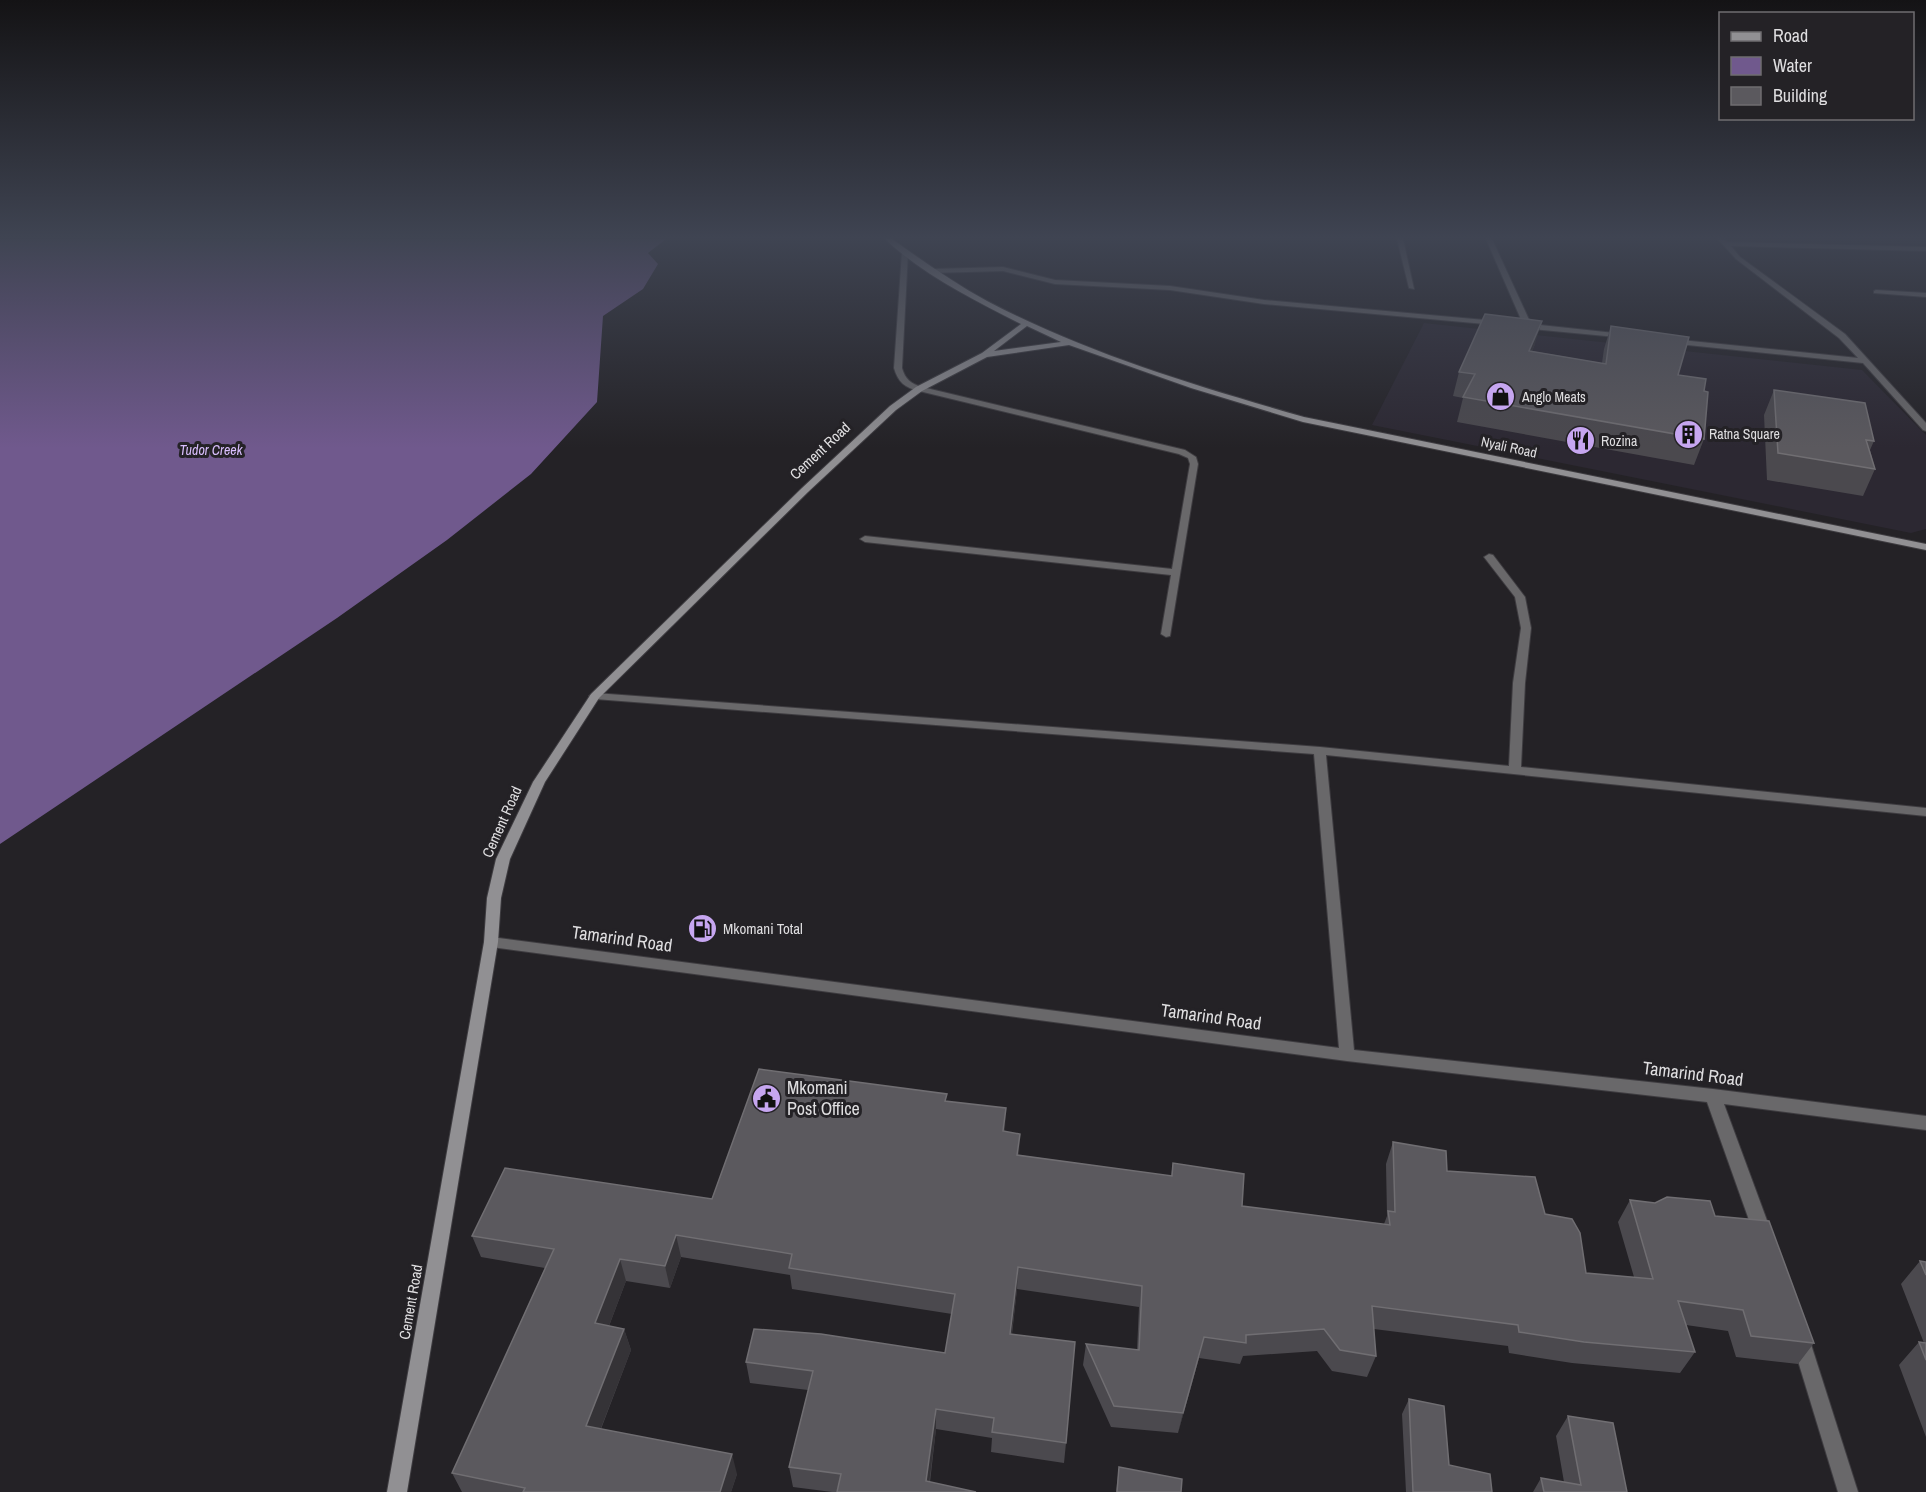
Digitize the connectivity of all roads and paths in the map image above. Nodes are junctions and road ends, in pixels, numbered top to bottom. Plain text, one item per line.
1 (902, 309) edge
2 (997, 309) edge
3 (1336, 309) edge
4 (1520, 309) edge
5 (1805, 309) edge
6 (1024, 324) junction
7 (1506, 324) edge
8 (1517, 325) edge
9 (1528, 326) junction
10 (1632, 337) edge
11 (1666, 340) edge
12 (1069, 343) junction
13 (985, 355) junction
14 (1864, 361) junction
15 (919, 389) junction
16 (1926, 428) edge
17 (865, 539) dead end
18 (1926, 547) edge
19 (1489, 557) dead end
20 (1175, 572) junction
21 (1166, 634) dead end
22 (595, 696) junction
23 (1320, 752) junction
24 (1515, 771) junction
25 (1926, 812) edge
26 (491, 942) junction
27 (1347, 1055) junction
28 (1713, 1096) junction
29 (1926, 1124) edge
30 (1769, 1252) edge
31 (1794, 1319) edge
32 (397, 1492) edge
33 (1848, 1492) edge

1 - 15 street
2 - 6 main road, Nyali Road
3 - 7 street
4 - 9 street
5 - 14 street
6 - 12 main road, Nyali Road
6 - 13 main road, Cement Road
8 - 9 street
9 - 10 street
11 - 14 street
12 - 13 main road, Cement Road
12 - 18 main road, Nyali Road
13 - 15 main road, Cement Road
14 - 16 street
15 - 20 street
15 - 22 main road, Cement Road
17 - 20 street
19 - 24 street
20 - 21 street
22 - 23 street
22 - 26 main road, Cement Road
23 - 24 street
23 - 27 street
24 - 25 street
26 - 27 street, Tamarind Road
26 - 32 main road, Cement Road
27 - 28 street, Tamarind Road
28 - 29 street, Tamarind Road
28 - 30 street
31 - 33 street

